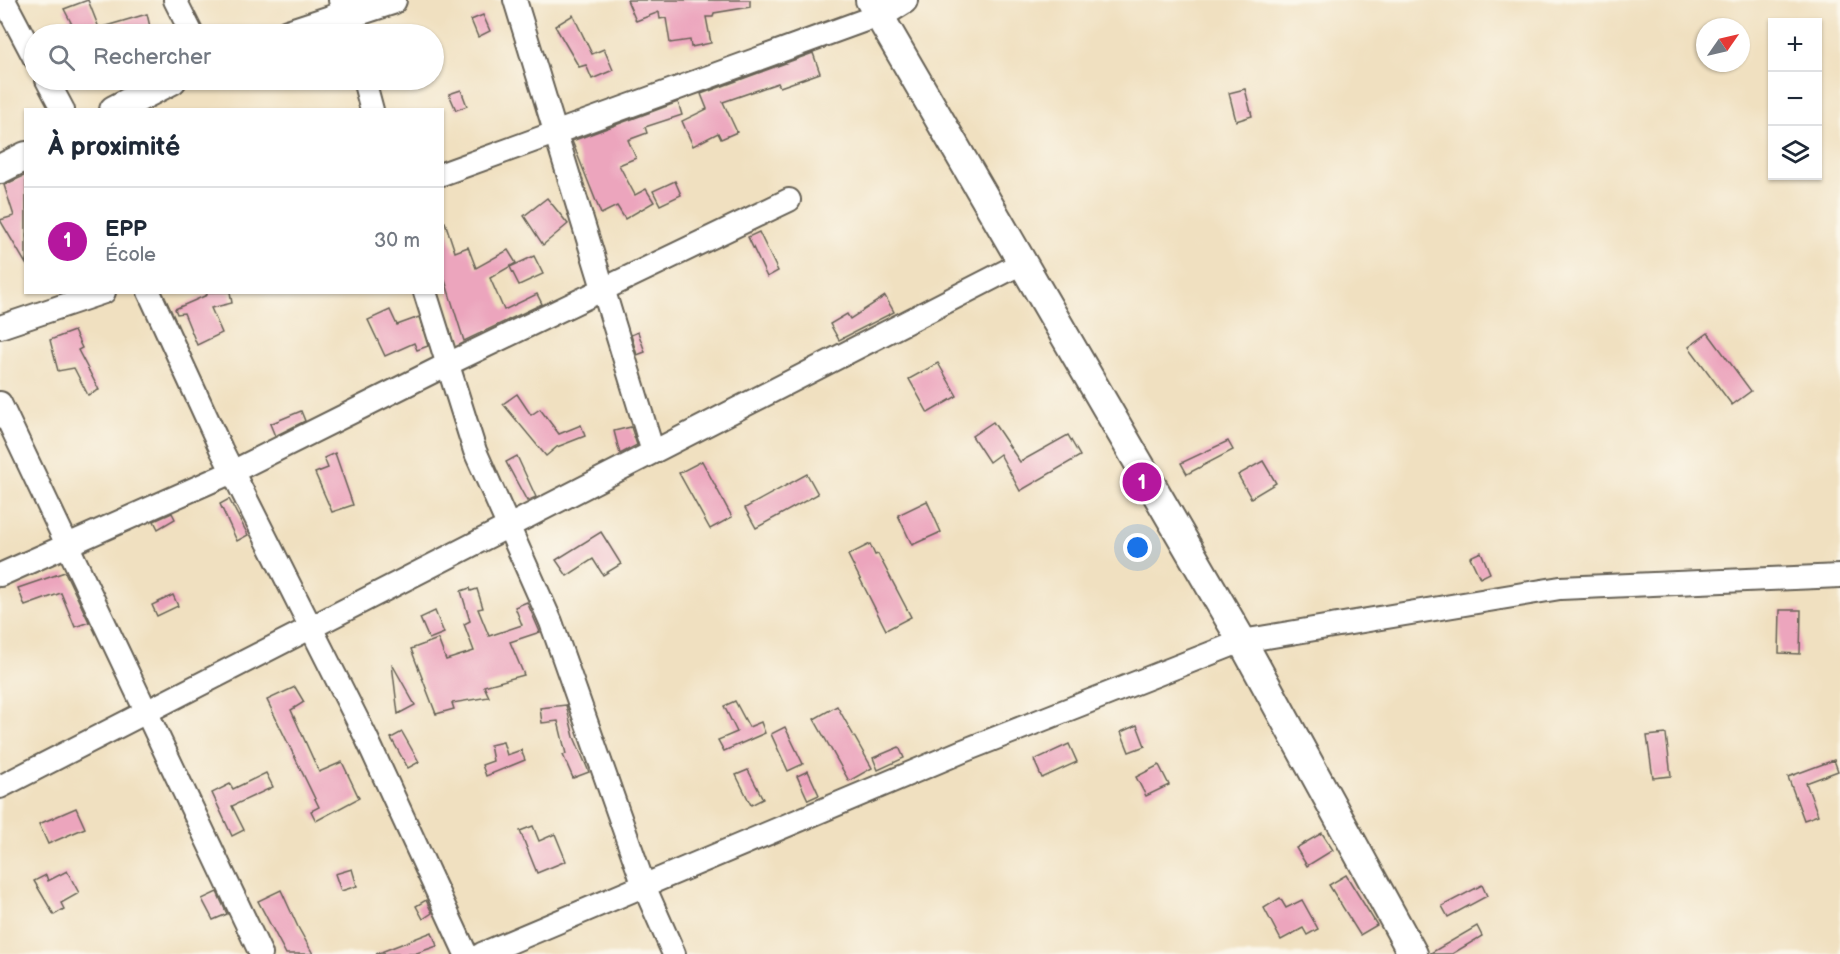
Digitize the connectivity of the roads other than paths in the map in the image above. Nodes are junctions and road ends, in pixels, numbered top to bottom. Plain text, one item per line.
1 (4, 0) edge
2 (175, 0) edge
3 (392, 0) edge
4 (514, 0) edge
5 (903, 0) edge
6 (875, 8) edge
7 (345, 17) edge
8 (187, 24) edge
9 (322, 24) edge
10 (24, 38) edge
11 (52, 90) edge
12 (153, 90) edge
13 (367, 90) edge
14 (62, 108) edge
15 (118, 108) edge
16 (371, 108) edge
17 (554, 134) junction
18 (24, 157) edge
19 (0, 169) edge
20 (444, 173) edge
21 (789, 200) dead end
22 (1022, 263) junction
23 (603, 290) junction
24 (98, 294) edge
25 (150, 294) edge
26 (426, 294) edge
27 (0, 327) edge
28 (448, 364) junction
29 (0, 403) edge
30 (653, 452) junction
31 (232, 472) junction
32 (508, 526) junction
33 (67, 545) junction
34 (0, 575) edge
35 (1840, 576) edge
36 (312, 627) junction
37 (1242, 641) junction
38 (146, 711) junction
39 (0, 787) edge
40 (644, 886) junction
41 (261, 954) edge
42 (466, 954) edge
43 (482, 954) edge
44 (674, 954) edge
45 (1413, 954) edge

1 - 10 street
2 - 8 street
3 - 7 main road
4 - 17 street
5 - 6 main road
6 - 17 street
6 - 22 main road
7 - 9 main road
11 - 14 street
12 - 15 main road
13 - 16 street
17 - 20 street
17 - 23 street
18 - 19 main road
21 - 23 street
22 - 30 street
22 - 37 main road
23 - 28 street
23 - 30 street
24 - 27 street
25 - 31 street
26 - 28 street
28 - 31 street
28 - 32 street
29 - 33 street
30 - 32 street
31 - 33 street
31 - 36 street
32 - 36 street
32 - 40 street
33 - 34 street
33 - 38 street
35 - 37 street
36 - 38 street
36 - 42 street
37 - 40 street
37 - 45 main road
38 - 39 street
38 - 41 street
40 - 43 street
40 - 44 street

